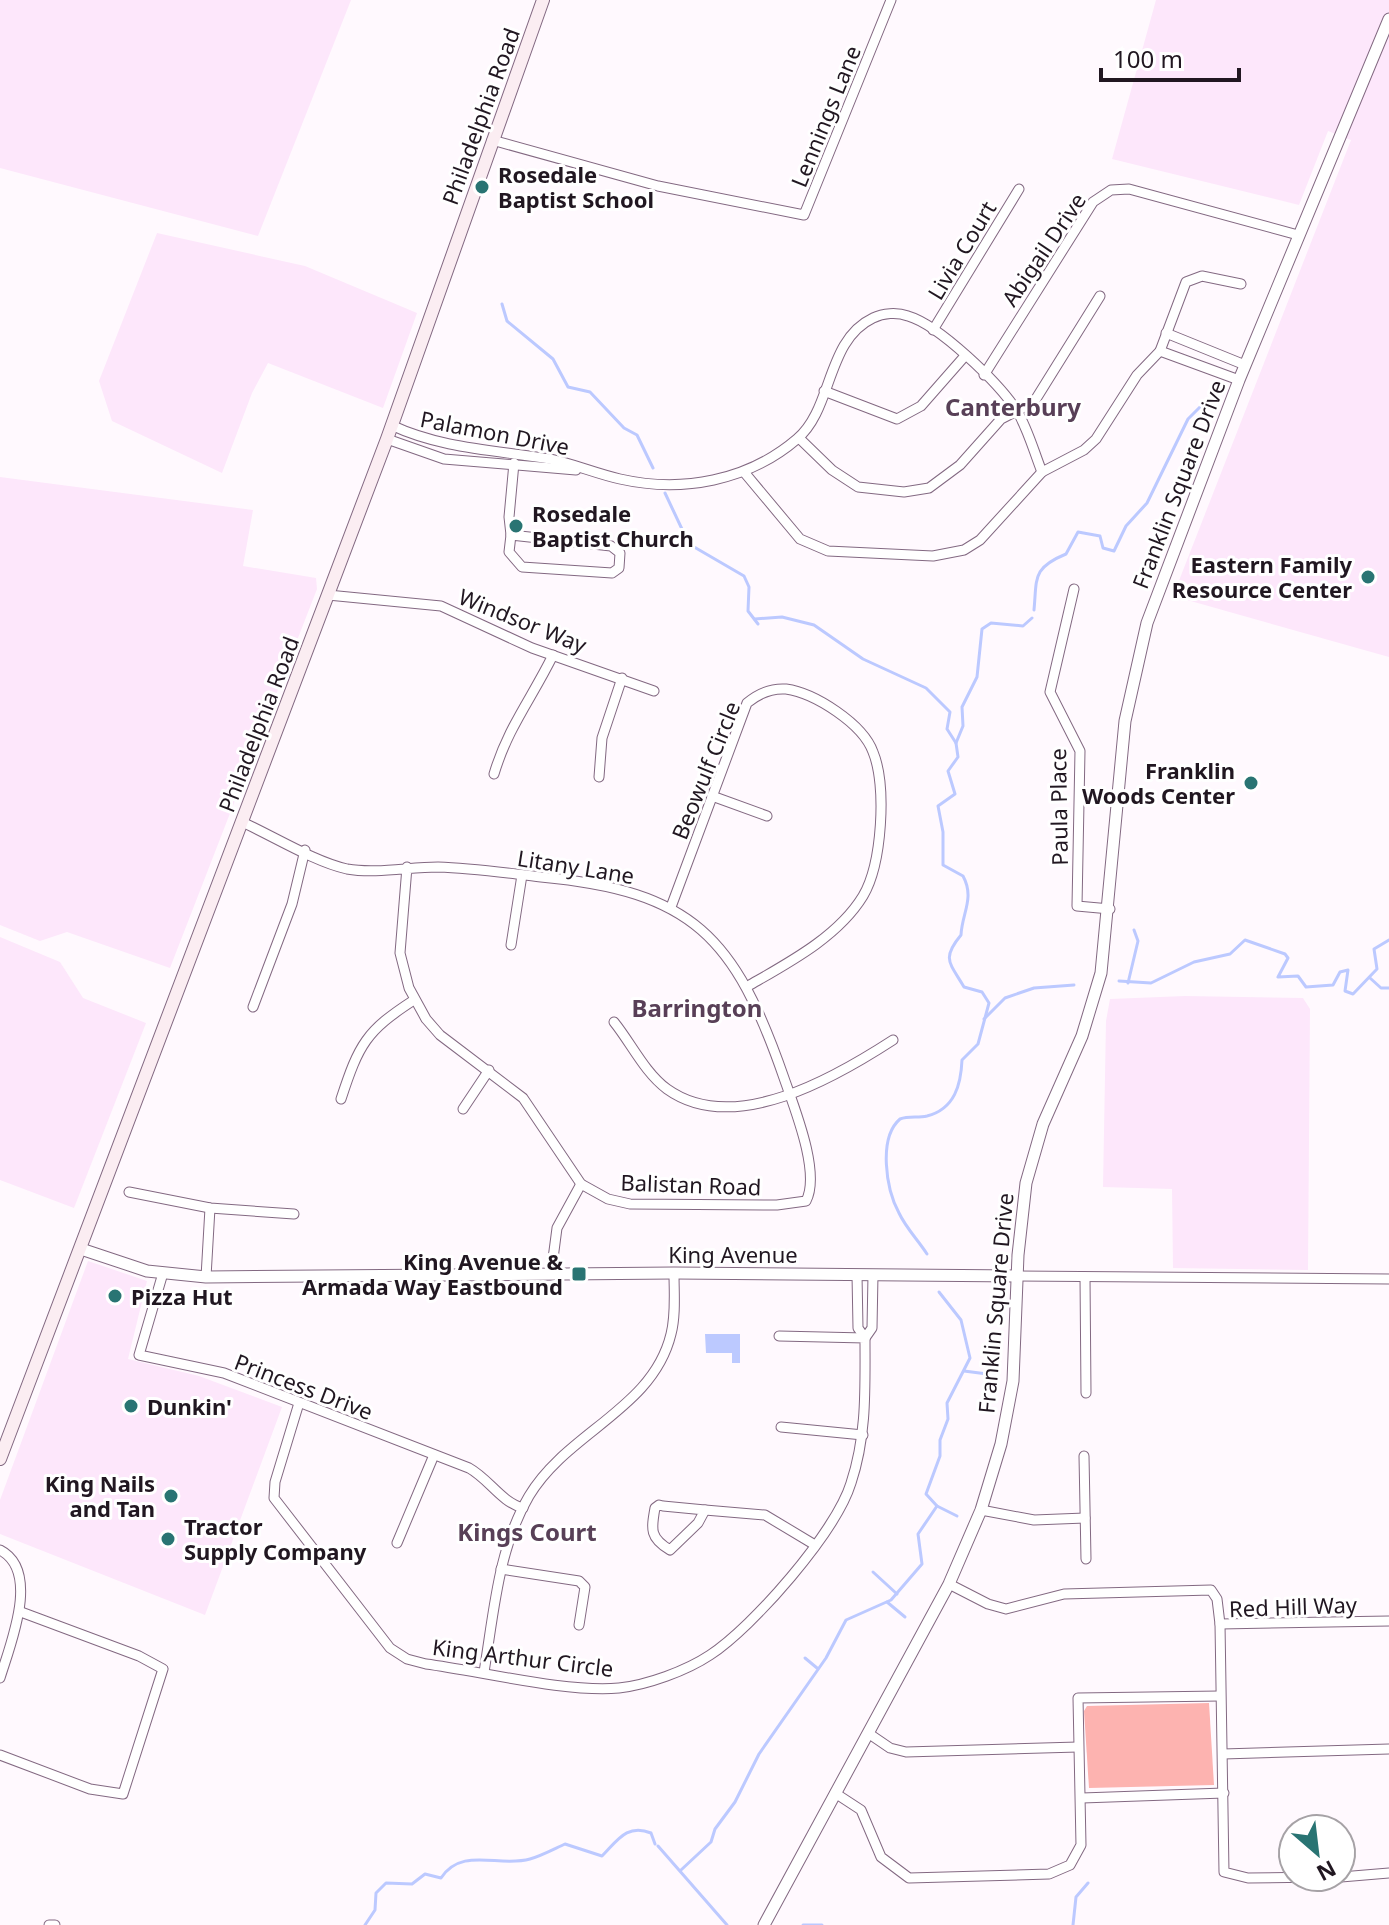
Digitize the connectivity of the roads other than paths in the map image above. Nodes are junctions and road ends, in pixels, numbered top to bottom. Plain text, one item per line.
1 (543, 0) edge
2 (891, 0) edge
3 (1389, 19) edge
4 (492, 140) junction
5 (1019, 189) dead end
6 (1298, 235) junction
7 (1241, 284) dead end
8 (1100, 296) dead end
9 (933, 330) junction
10 (1166, 333) junction
11 (1160, 351) junction
12 (964, 357) junction
13 (1245, 365) junction
14 (984, 375) junction
15 (1239, 380) junction
16 (824, 391) junction
17 (1018, 413) junction
18 (391, 425) junction
19 (799, 438) junction
20 (387, 439) junction
21 (515, 455) junction
22 (514, 468) junction
23 (591, 471) junction
24 (744, 472) junction
25 (1042, 472) junction
26 (511, 535) junction
27 (1074, 589) dead end
28 (328, 595) junction
29 (553, 655) junction
30 (622, 678) junction
31 (654, 691) dead end
32 (494, 774) dead end
33 (599, 777) dead end
34 (712, 796) junction
35 (767, 816) dead end
36 (242, 822) junction
37 (305, 850) junction
38 (407, 867) junction
39 (522, 875) junction
40 (671, 907) junction
41 (1110, 909) junction
42 (511, 945) dead end
43 (748, 986) junction
44 (414, 1000) junction
45 (253, 1007) dead end
46 (614, 1022) dead end
47 (893, 1040) dead end
48 (489, 1070) junction
49 (790, 1095) junction
50 (341, 1099) dead end
51 (463, 1109) dead end
52 (581, 1184) junction
53 (129, 1192) dead end
54 (806, 1201) joint
55 (210, 1208) junction
56 (294, 1214) dead end
57 (81, 1249) junction
58 (163, 1273) junction
59 (674, 1273) junction
60 (551, 1274) junction
61 (857, 1275) junction
62 (873, 1275) junction
63 (1018, 1276) junction
64 (206, 1277) junction
65 (1085, 1277) junction
66 (1389, 1279) edge
67 (779, 1336) dead end
68 (865, 1338) junction
69 (1086, 1393) dead end
70 (299, 1403) junction
71 (781, 1427) dead end
72 (863, 1435) junction
73 (434, 1455) junction
74 (1084, 1456) dead end
75 (0, 1459) edge
76 (523, 1508) junction
77 (705, 1510) junction
78 (981, 1510) junction
79 (1085, 1518) junction
80 (397, 1543) dead end
81 (815, 1545) junction
82 (0, 1550) edge
83 (1086, 1559) dead end
84 (501, 1569) junction
85 (949, 1584) junction
86 (21, 1612) junction
87 (1389, 1621) edge
88 (1220, 1624) junction
89 (579, 1625) dead end
90 (484, 1672) junction
91 (0, 1678) edge
92 (1220, 1696) junction
93 (868, 1733) junction
94 (1078, 1747) junction
95 (1389, 1749) edge
96 (1223, 1754) junction
97 (0, 1755) edge
98 (835, 1793) junction
99 (1224, 1793) junction
100 (1082, 1798) junction
101 (1389, 1873) edge
102 (1357, 1876) edge
103 (1277, 1878) edge
104 (764, 1925) edge

1 - 4 main road, Philadelphia Road
2 - 4 street, Lennings Lane
3 - 6 street, Franklin Square Drive
4 - 18 main road, Philadelphia Road
5 - 9 street, Livia Court
6 - 13 street, Franklin Square Drive
6 - 14 street, Abigail Drive
7 - 10 street
8 - 17 street
9 - 12 street
9 - 16 street
10 - 11 street
10 - 13 street
11 - 15 street
11 - 25 street
12 - 14 street
12 - 16 street
13 - 15 street, Franklin Square Drive
14 - 17 street
15 - 41 street, Franklin Square Drive
16 - 19 street
17 - 19 street
17 - 25 street
18 - 20 main road, Philadelphia Road
18 - 21 street, Palamon Drive
19 - 24 street, Palamon Drive
20 - 22 street, Palamon Drive
20 - 28 main road, Philadelphia Road
21 - 22 street
21 - 23 street, Palamon Drive
22 - 23 street, Palamon Drive
22 - 26 street
23 - 24 street, Palamon Drive
24 - 25 street
26 - 26 street
27 - 41 street, Paula Place
28 - 29 street, Windsor Way
28 - 36 main road, Philadelphia Road
29 - 30 street, Windsor Way
29 - 32 street
30 - 31 street, Windsor Way
30 - 33 street
34 - 35 street
34 - 40 street, Beowulf Circle
34 - 43 street, Beowulf Circle
36 - 37 street, Litany Lane
36 - 57 main road, Philadelphia Road
37 - 38 street, Litany Lane
37 - 45 street
38 - 39 street, Litany Lane
38 - 44 street
39 - 40 street, Litany Lane
39 - 42 street
40 - 43 street, Litany Lane
41 - 63 street, Franklin Square Drive
43 - 49 street, Litany Lane
44 - 48 street
44 - 50 street
46 - 49 street
47 - 49 street
48 - 51 street
48 - 52 street
49 - 54 street, Litany Lane
52 - 54 street, Balistan Road
52 - 60 street
53 - 55 street
55 - 56 street
55 - 64 street
57 - 58 street, King Avenue
57 - 75 main road, Philadelphia Road
58 - 64 street, King Avenue
58 - 70 street, Princess Drive
59 - 60 street, King Avenue
59 - 61 street, King Avenue
59 - 76 street
60 - 64 street, King Avenue
61 - 62 street, King Avenue
61 - 68 street, King Arthur Circle
62 - 63 street, King Avenue
62 - 68 street, King Arthur Circle
63 - 65 street, King Avenue
63 - 78 street, Franklin Square Drive
65 - 66 street, King Avenue
65 - 69 street
67 - 68 street
68 - 72 street, King Arthur Circle
70 - 73 street, Princess Drive
70 - 90 street, King Arthur Circle
71 - 72 street
72 - 81 street, King Arthur Circle
73 - 76 street, Princess Drive
73 - 80 street
74 - 79 street
76 - 84 street
77 - 77 street
77 - 81 street
78 - 79 street
78 - 85 street, Franklin Square Drive
79 - 83 street
81 - 90 street, King Arthur Circle
82 - 86 street
84 - 89 street
84 - 90 street
85 - 88 street
85 - 93 street, Franklin Square Drive
86 - 91 street
86 - 97 street
87 - 88 street, Red Hill Way
88 - 92 street, Red Hill Way
92 - 94 street
92 - 96 street, Red Hill Way
93 - 94 street
93 - 98 street, Franklin Square Drive
94 - 100 street
95 - 96 street
96 - 99 street, Red Hill Way
98 - 100 street
98 - 104 street, Franklin Square Drive
99 - 100 street
99 - 103 street, Red Hill Way
101 - 102 street

